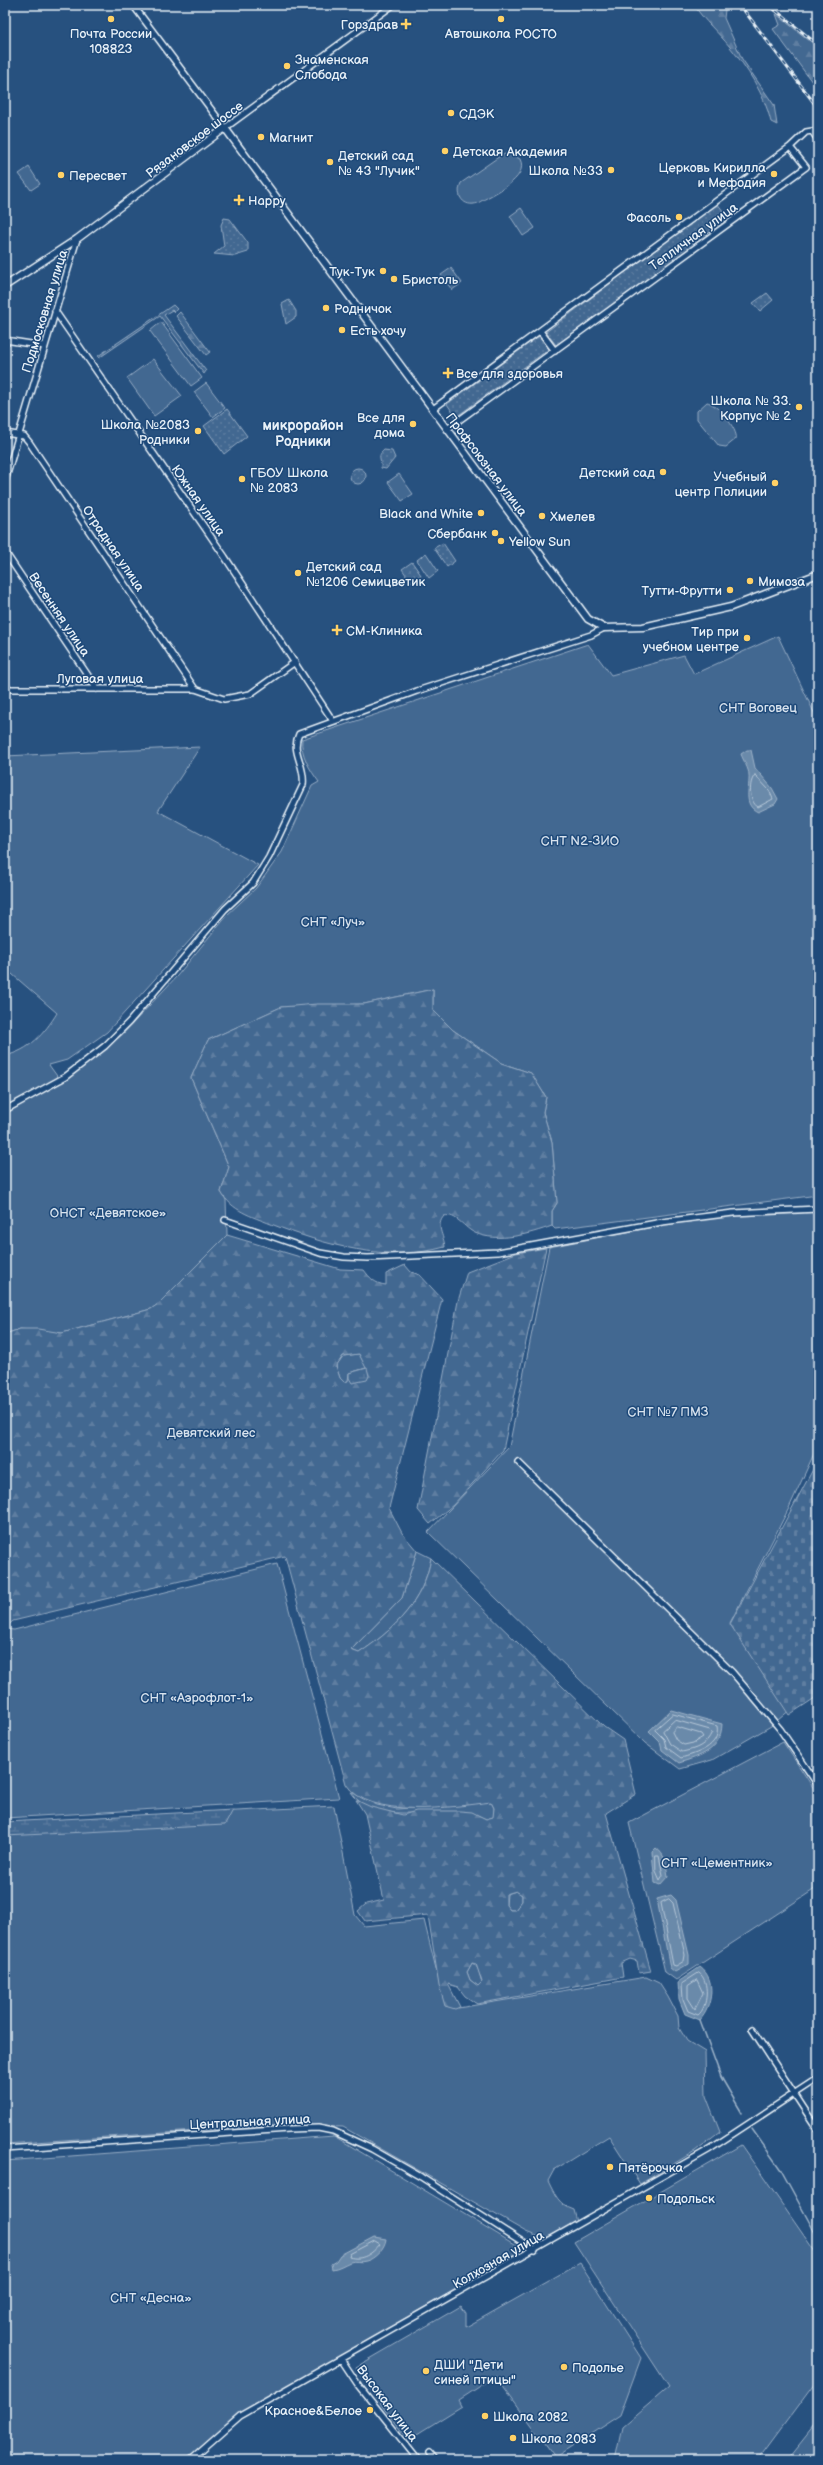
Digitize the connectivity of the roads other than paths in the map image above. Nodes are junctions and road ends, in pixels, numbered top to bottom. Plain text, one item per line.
1 (132, 5) edge
2 (393, 5) edge
3 (226, 128) junction
4 (818, 140) edge
5 (790, 147) junction
6 (77, 239) junction
7 (5, 286) edge
8 (56, 311) junction
9 (540, 331) junction
10 (5, 340) edge
11 (44, 346) junction
12 (555, 351) junction
13 (433, 409) junction
14 (447, 429) junction
15 (5, 433) edge
16 (18, 435) junction
17 (5, 482) edge
18 (5, 552) edge
19 (818, 574) edge
20 (604, 628) junction
21 (295, 662) junction
22 (5, 689) edge
23 (97, 689) junction
24 (195, 689) junction
25 (333, 721) junction
26 (5, 1110) edge
27 (818, 1209) edge
28 (225, 1220) dead end
29 (518, 1462) dead end
30 (818, 1785) edge
31 (752, 2029) dead end
32 (818, 2078) edge
33 (794, 2094) junction
34 (818, 2130) edge
35 (5, 2149) edge
36 (536, 2250) junction
37 (341, 2359) junction
38 (429, 2453) dead end
39 (190, 2460) edge
40 (418, 2460) edge
41 (435, 2460) edge

1 - 3 street
2 - 3 street, Рязановское шоссе
3 - 6 main road, Рязановское шоссе
3 - 13 main road, Профсоюзная улица
4 - 5 street
5 - 9 street, Тепличная улица
5 - 12 street, Тепличная улица
6 - 7 main road, Рязановское шоссе
6 - 8 street, Подмосковная улица
8 - 11 street, Подмосковная улица
8 - 21 street, Южная улица
9 - 12 street
9 - 13 street, Тепличная улица
10 - 11 street
11 - 16 street, Подмосковная улица
12 - 14 street, Тепличная улица
13 - 14 main road, Профсоюзная улица
14 - 20 main road, Профсоюзная улица
15 - 16 street
16 - 17 street, Подмосковная улица
16 - 24 street, Отрадная улица
18 - 23 street, Весенняя улица
19 - 20 main road
20 - 25 street
21 - 24 street, Луговая улица
21 - 25 street, Южная улица
22 - 23 street, Луговая улица
23 - 24 street, Луговая улица
25 - 26 street
27 - 28 street
29 - 30 street
31 - 33 street
32 - 33 street, Колхозная улица
33 - 34 street
33 - 36 street, Колхозная улица
35 - 36 street, Центральная улица
36 - 37 street, Колхозная улица
37 - 39 street, Колхозная улица
37 - 40 street, Высокая улица
38 - 41 street

